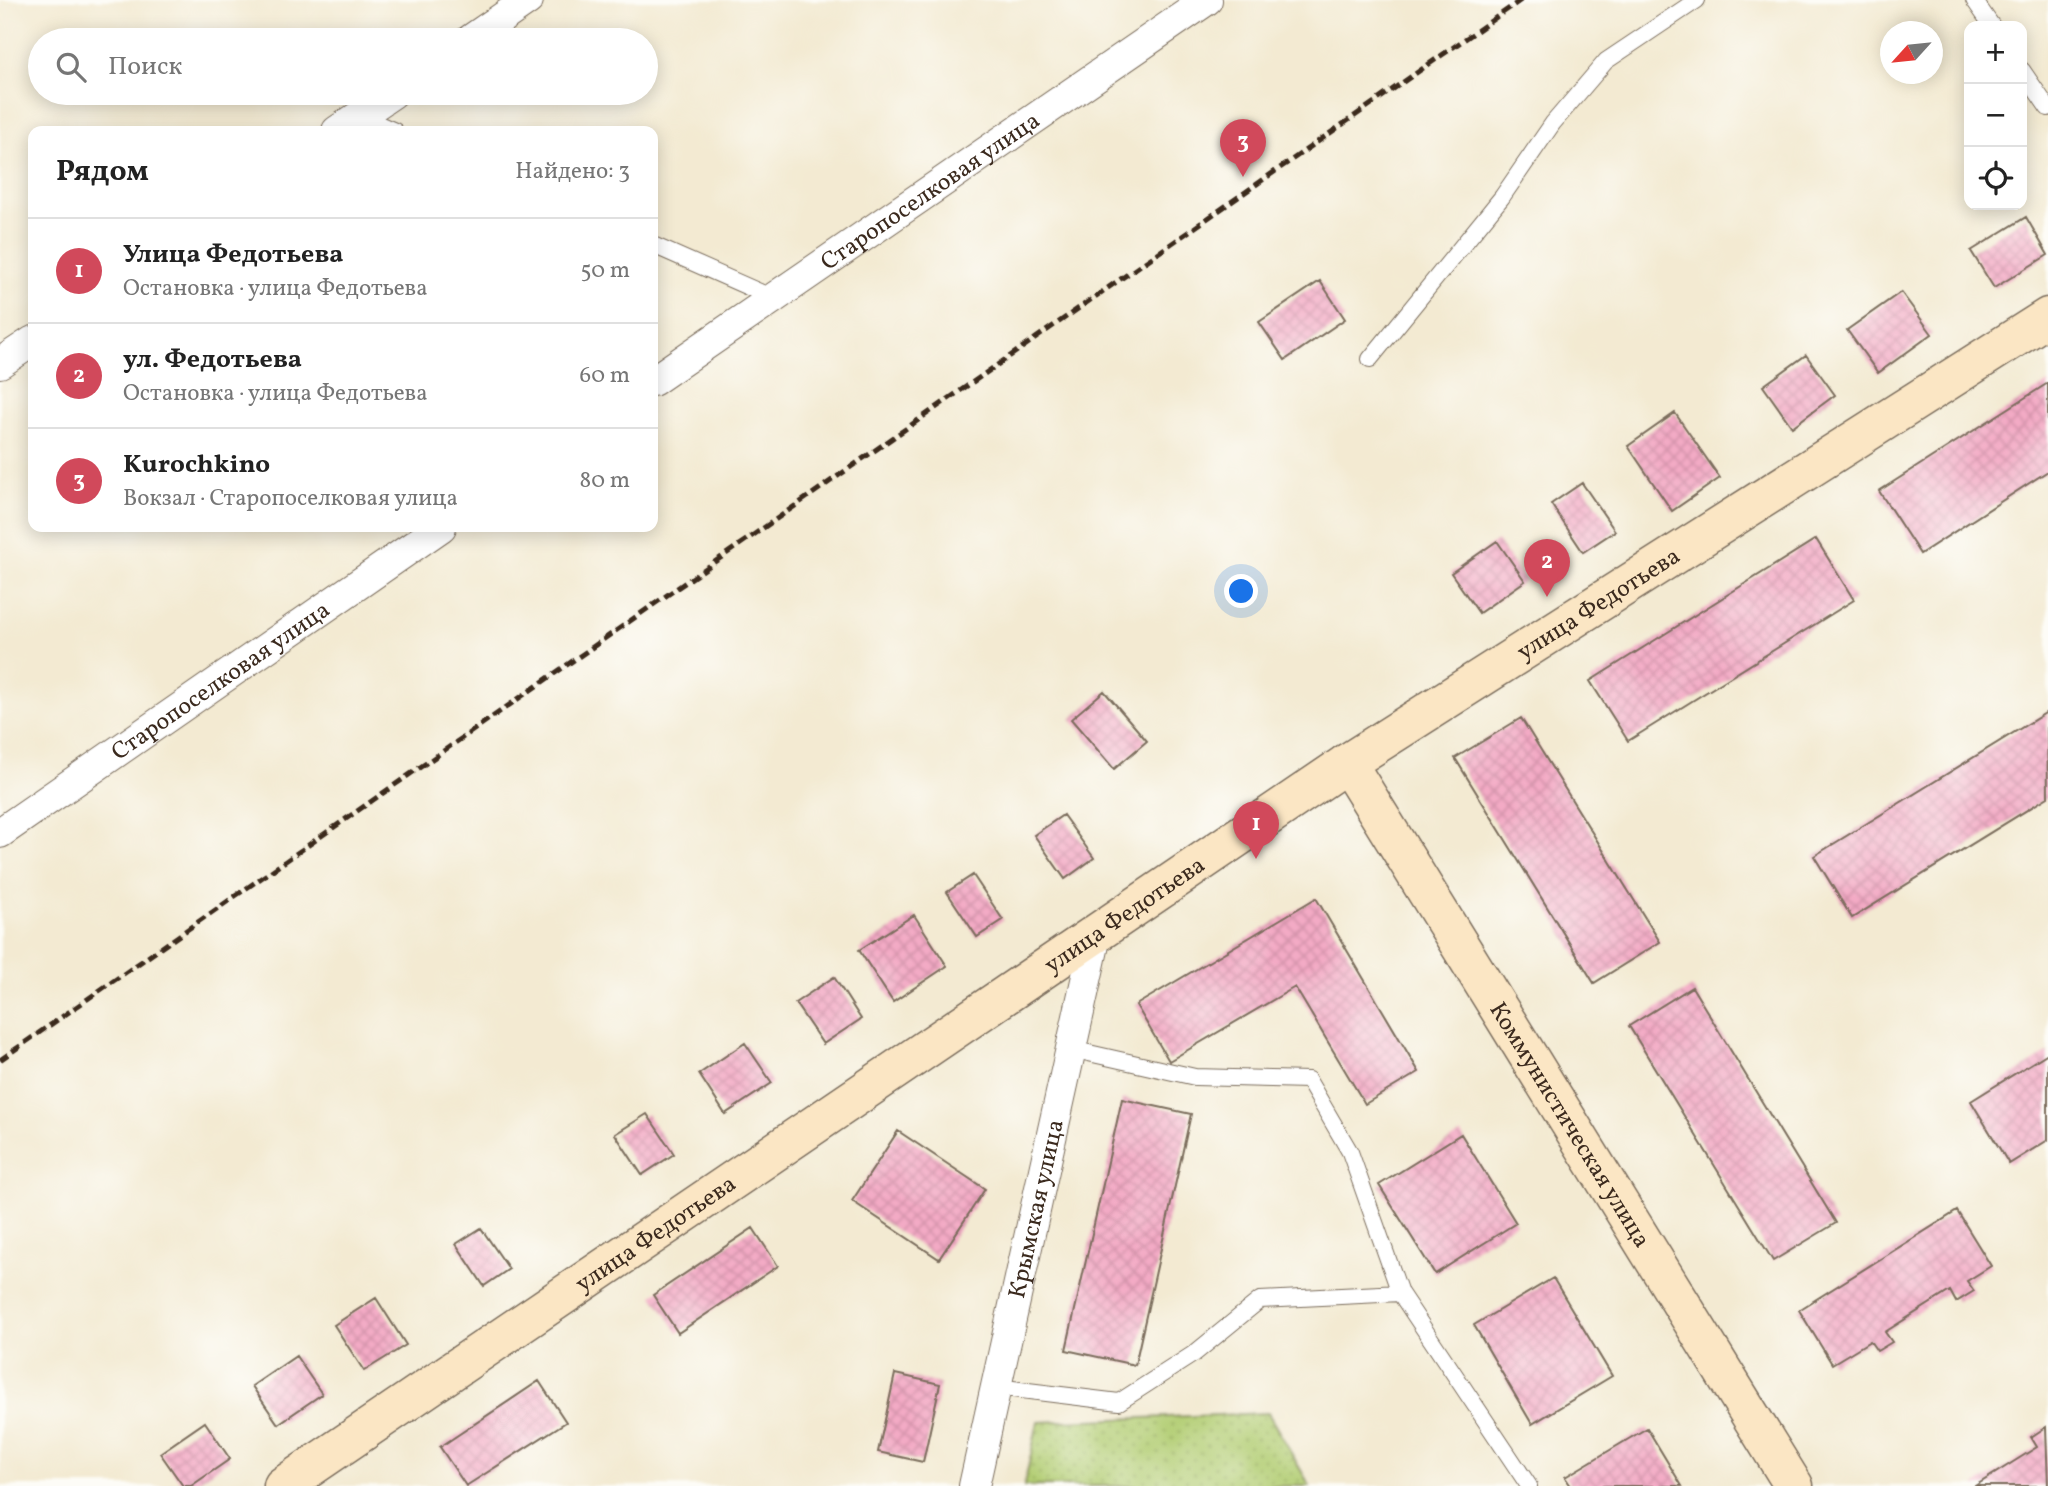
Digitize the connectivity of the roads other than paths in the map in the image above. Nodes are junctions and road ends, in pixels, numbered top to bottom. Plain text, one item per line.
1 (528, 0) edge
2 (1207, 0) edge
3 (1697, 0) edge
4 (1974, 0) edge
5 (1989, 21) edge
6 (487, 28) edge
7 (2027, 77) edge
8 (375, 105) edge
9 (2048, 108) edge
10 (349, 123) edge
11 (366, 126) edge
12 (658, 247) edge
13 (774, 298) junction
14 (2048, 317) edge
15 (28, 344) edge
16 (1370, 359) dead end
17 (0, 363) edge
18 (658, 378) edge
19 (434, 532) edge
20 (1347, 763) junction
21 (0, 833) edge
22 (1097, 931) junction
23 (1071, 1049) junction
24 (1401, 1293) junction
25 (996, 1387) junction
26 (284, 1486) edge
27 (974, 1486) edge
28 (1528, 1486) edge
29 (1794, 1486) edge

1 - 6 street
2 - 13 street, Старопоселковая улица
3 - 16 lane
4 - 5 lane
7 - 9 lane
8 - 10 street
10 - 11 lane
12 - 13 lane
13 - 18 street, Старопоселковая улица
14 - 20 main road, улица Федотьева
15 - 17 street
19 - 21 street, Старопоселковая улица
20 - 22 main road, улица Федотьева
20 - 29 main road, Коммунистическая улица
22 - 23 street, Крымская улица
22 - 26 main road, улица Федотьева
23 - 24 lane
23 - 25 street, Крымская улица
24 - 25 lane
24 - 28 lane
25 - 27 street, Крымская улица

